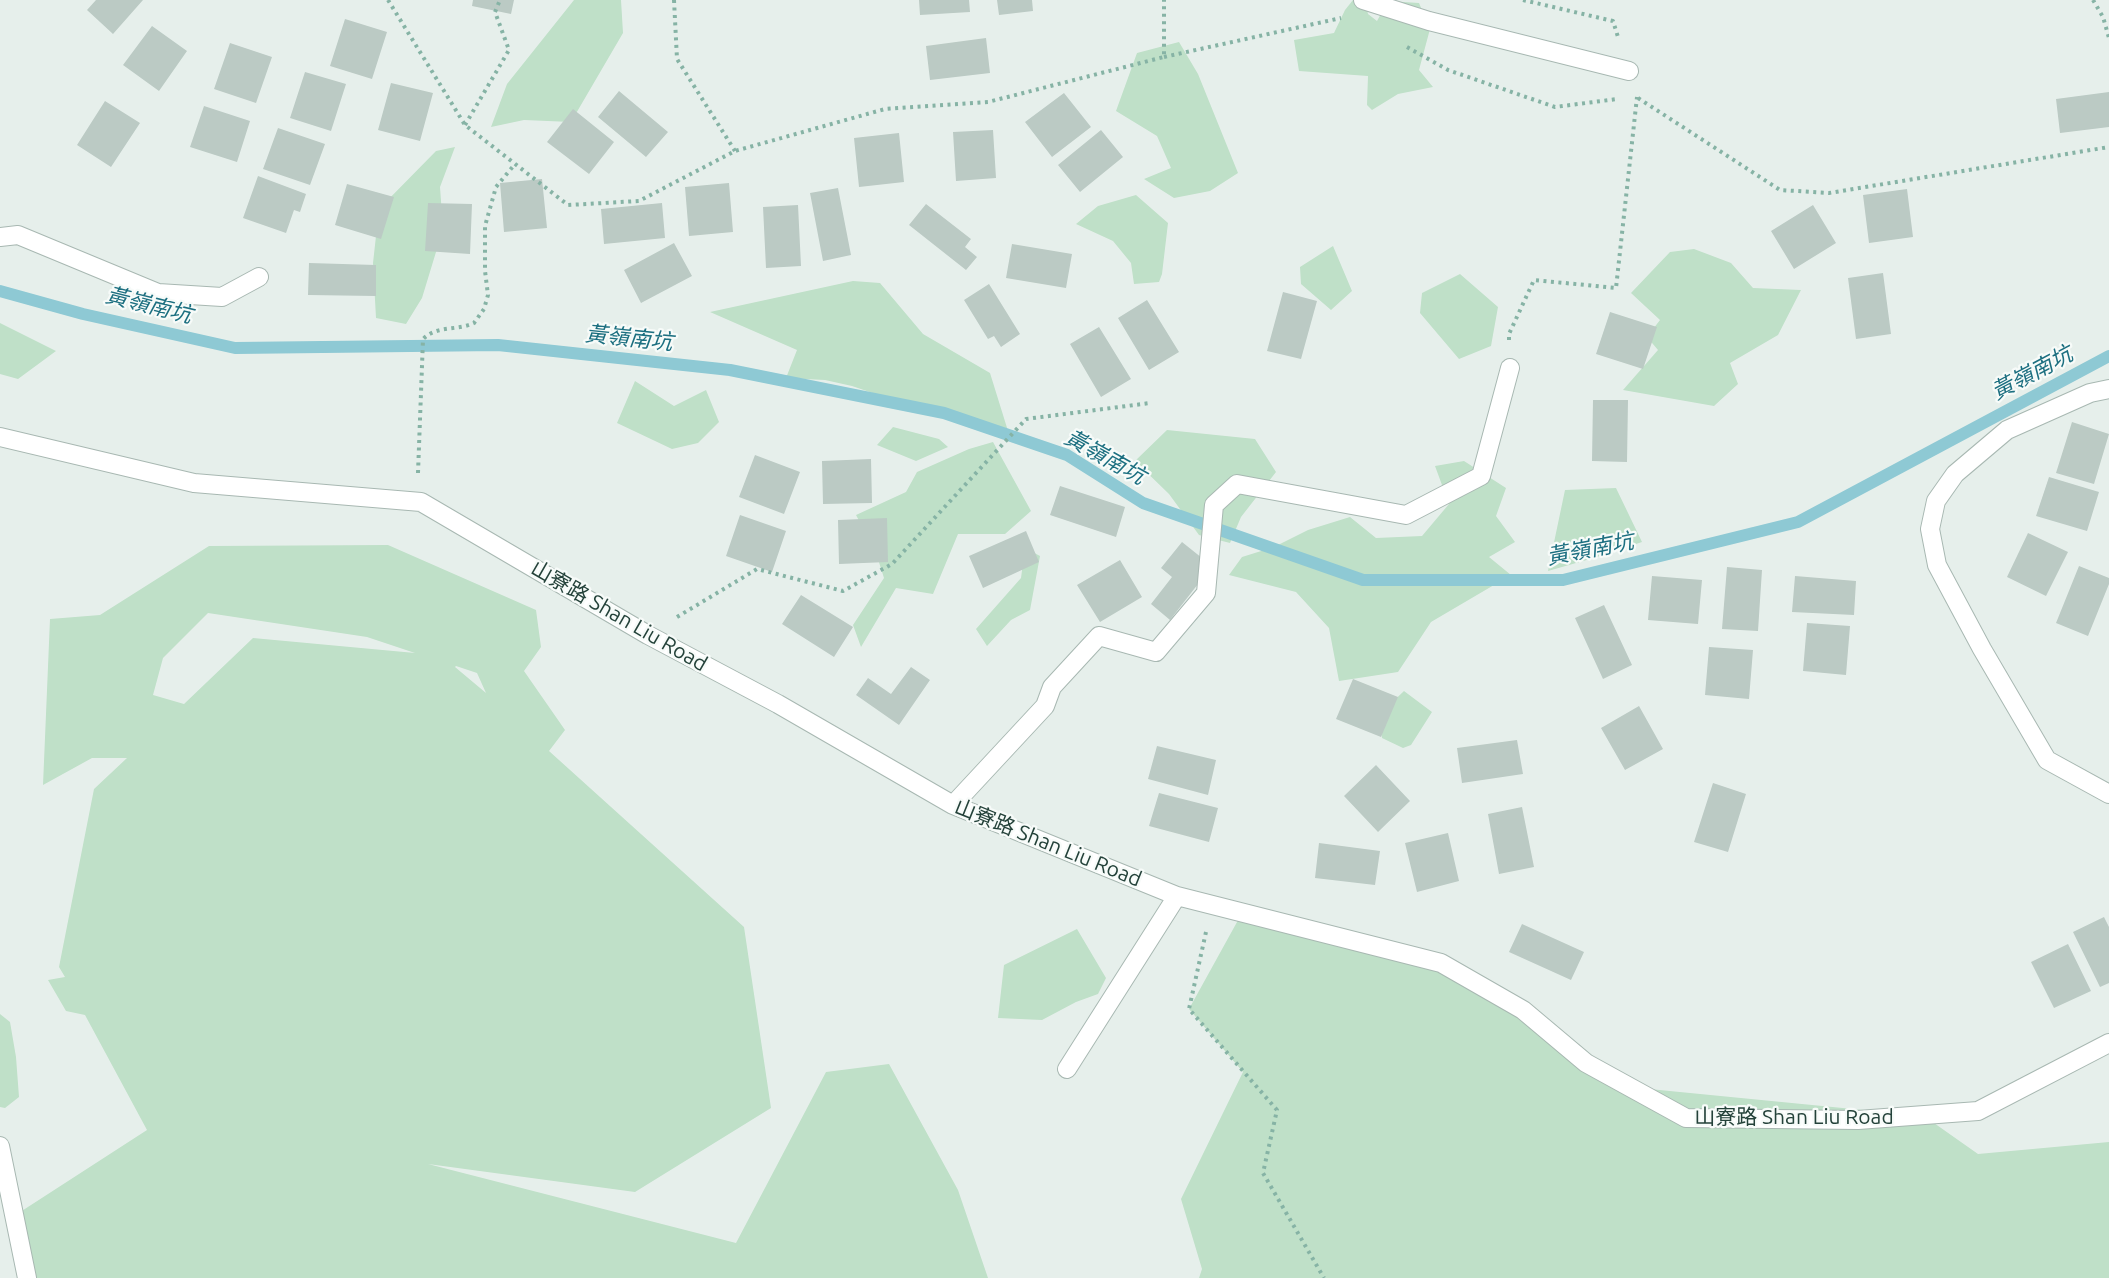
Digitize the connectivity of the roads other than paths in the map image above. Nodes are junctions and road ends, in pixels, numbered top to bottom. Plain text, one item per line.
1 (1363, 0) edge
2 (1629, 71) road end
3 (0, 237) edge
4 (259, 277) dead end
5 (1509, 368) road end
6 (2109, 389) edge
7 (0, 437) edge
8 (2109, 794) edge
9 (953, 805) junction
10 (1177, 896) junction
11 (2109, 1043) edge
12 (1067, 1069) dead end
13 (0, 1146) edge
14 (27, 1278) edge

1 - 2 street
3 - 4 street
5 - 9 street
6 - 8 street
7 - 9 street, 山寮路 Shan Liu Road
9 - 10 street, 山寮路 Shan Liu Road
10 - 11 street, 山寮路 Shan Liu Road
10 - 12 street
13 - 14 street

